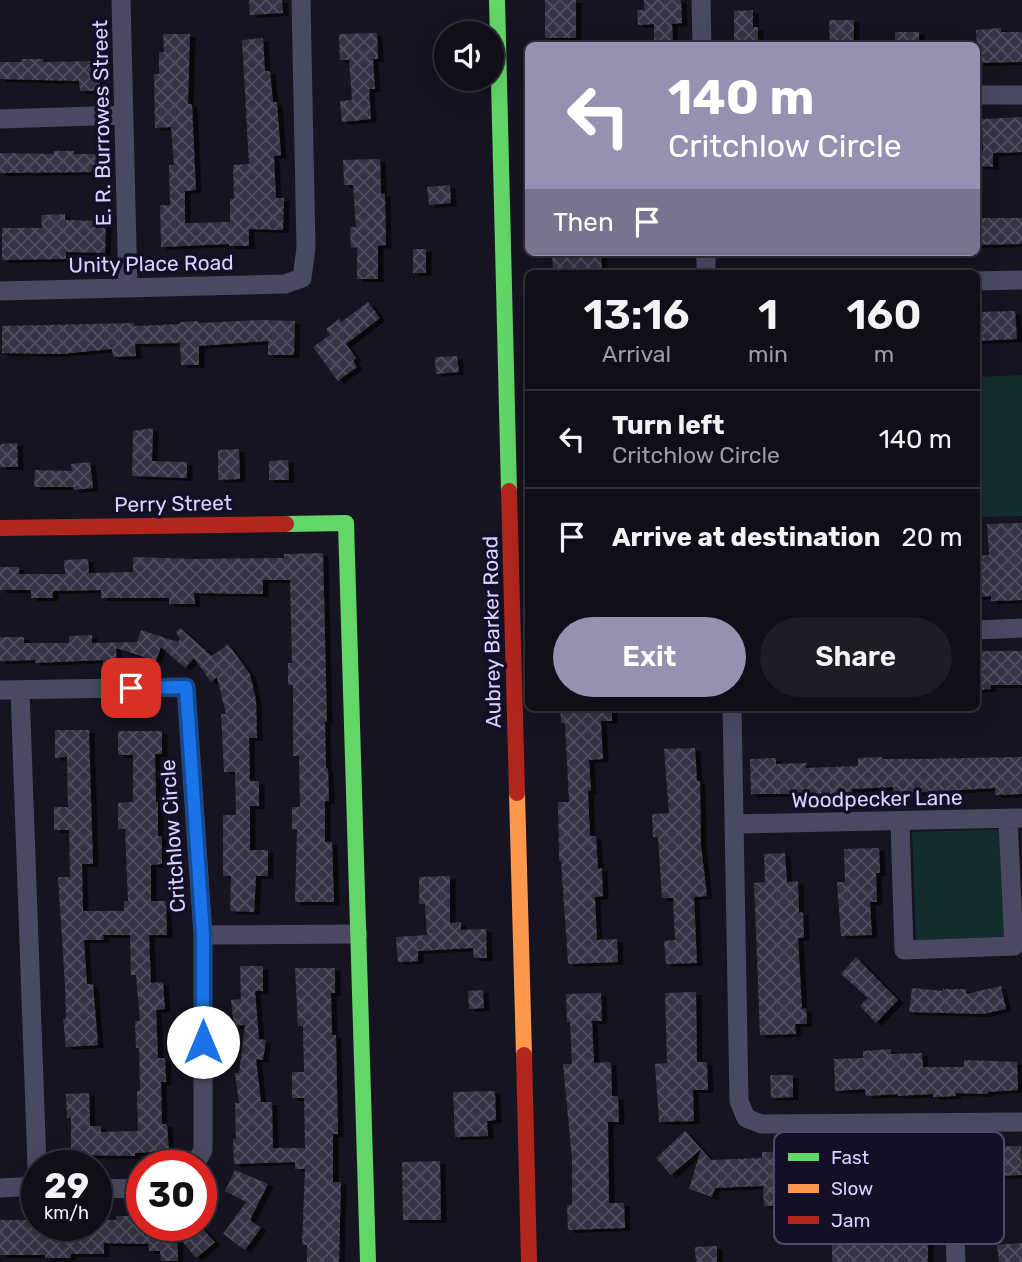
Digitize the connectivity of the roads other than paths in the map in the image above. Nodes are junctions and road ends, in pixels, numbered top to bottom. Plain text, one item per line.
1 (121, 0) edge
2 (301, 0) edge
3 (497, 0) edge
4 (701, 0) edge
5 (702, 42) edge
6 (980, 95) edge
7 (1022, 95) edge
8 (124, 115) junction
9 (0, 119) edge
10 (1022, 280) edge
11 (980, 281) edge
12 (128, 288) junction
13 (0, 291) edge
14 (0, 528) edge
15 (1022, 628) edge
16 (980, 629) edge
17 (521, 644) edge
18 (10, 690) edge
19 (732, 711) edge
20 (1015, 819) edge
21 (900, 822) junction
22 (734, 824) junction
23 (358, 934) junction
24 (203, 935) junction
25 (1022, 1122) edge
26 (951, 1124) junction
27 (951, 1132) edge
28 (36, 1150) edge
29 (203, 1150) edge
30 (21, 1187) edge
31 (0, 1188) edge
32 (955, 1244) edge
33 (368, 1262) edge
34 (529, 1262) edge
35 (956, 1262) edge

1 - 8 street, E. R. Burrowes Street
2 - 12 street, Unity Place Road
3 - 17 street, Aubrey Barker Road
4 - 5 street
6 - 7 street
8 - 9 street
8 - 12 street, E. R. Burrowes Street
10 - 11 street
12 - 13 street, Unity Place Road
14 - 23 street, Perry Street
15 - 16 street
17 - 34 street, Aubrey Barker Road
18 - 24 street, Critchlow Circle
18 - 28 street
19 - 22 street
20 - 21 street, Woodpecker Lane
20 - 21 street
21 - 22 street, Woodpecker Lane
22 - 26 street
23 - 24 street
23 - 33 street
24 - 29 street, Critchlow Circle
25 - 26 street
26 - 27 street
30 - 31 street
32 - 35 street

